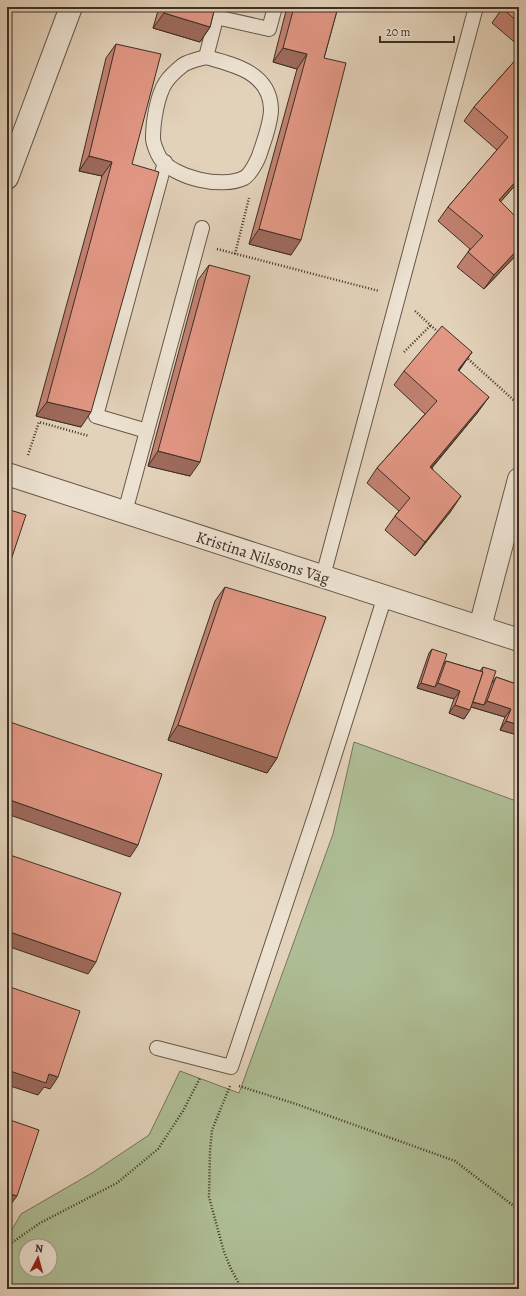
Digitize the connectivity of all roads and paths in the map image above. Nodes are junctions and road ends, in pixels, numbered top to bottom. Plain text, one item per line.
1 (71, 7) edge
2 (275, 7) edge
3 (476, 7) edge
4 (217, 12) edge
5 (206, 57) junction
6 (165, 162) junction
7 (7, 178) edge
8 (249, 196) dead end
9 (202, 228) dead end
10 (197, 244) junction
11 (235, 254) junction
12 (398, 296) junction
13 (442, 336) edge
14 (466, 357) edge
15 (519, 404) edge
16 (96, 416) junction
17 (147, 430) junction
18 (13, 476) edge
19 (519, 479) edge
20 (125, 512) junction
21 (514, 516) edge
22 (323, 576) junction
23 (385, 596) junction
24 (480, 627) junction
25 (519, 640) edge
26 (157, 1048) dead end
27 (202, 1074) dead end
28 (231, 1084) dead end
29 (238, 1086) dead end
30 (519, 1210) edge
31 (7, 1246) edge
32 (242, 1289) edge

1 - 7 street
2 - 4 lane
3 - 12 lane
4 - 5 lane
5 - 6 lane
5 - 6 lane
6 - 16 lane
8 - 11 path
9 - 10 lane
10 - 11 path
10 - 17 lane
11 - 12 path
12 - 13 path
12 - 22 lane
14 - 15 path
16 - 17 lane
16 - 18 path
17 - 20 lane
18 - 20 street, Kristina Nilssons Väg
19 - 21 street
20 - 22 street, Kristina Nilssons Väg
21 - 24 street
22 - 23 street, Kristina Nilssons Väg
23 - 24 street, Kristina Nilssons Väg
23 - 26 lane
24 - 25 street, Kristina Nilssons Väg
27 - 31 path
28 - 32 path
29 - 30 path

